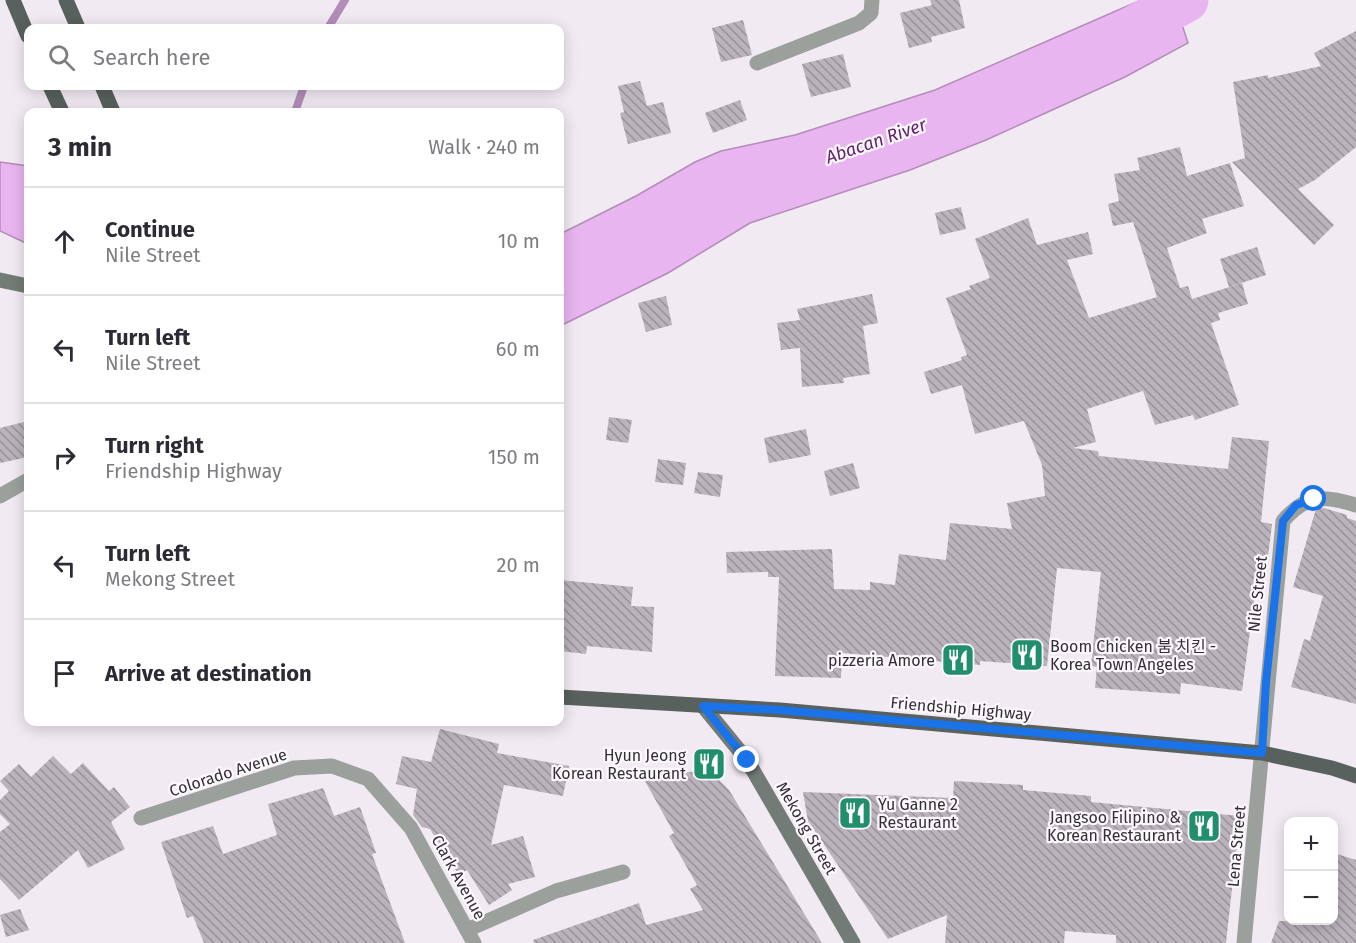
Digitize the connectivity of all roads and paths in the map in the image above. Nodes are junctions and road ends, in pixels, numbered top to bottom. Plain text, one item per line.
1 (13, 0) edge
2 (66, 0) edge
3 (872, 0) edge
4 (76, 24) edge
5 (24, 26) edge
6 (757, 63) dead end
7 (52, 90) edge
8 (104, 90) edge
9 (60, 108) edge
10 (111, 108) edge
11 (0, 280) edge
12 (24, 285) edge
13 (24, 482) edge
14 (0, 496) edge
15 (1356, 505) edge
16 (564, 697) edge
17 (703, 706) junction
18 (1262, 753) junction
19 (1356, 776) edge
20 (141, 818) dead end
21 (411, 828) joint
22 (623, 872) dead end
23 (471, 936) edge
24 (853, 943) edge
25 (1244, 943) edge

1 - 5 main road
2 - 4 main road
3 - 6 street
7 - 9 main road
8 - 10 main road
11 - 12 street
13 - 14 street
15 - 18 street, Nile Street
16 - 17 main road, Friendship Highway
17 - 18 main road, Friendship Highway
17 - 24 street, Mekong Street
18 - 19 main road, Friendship Highway
18 - 25 street, Lena Street
20 - 21 street, Colorado Avenue
21 - 23 street, Clark Avenue
22 - 23 street

